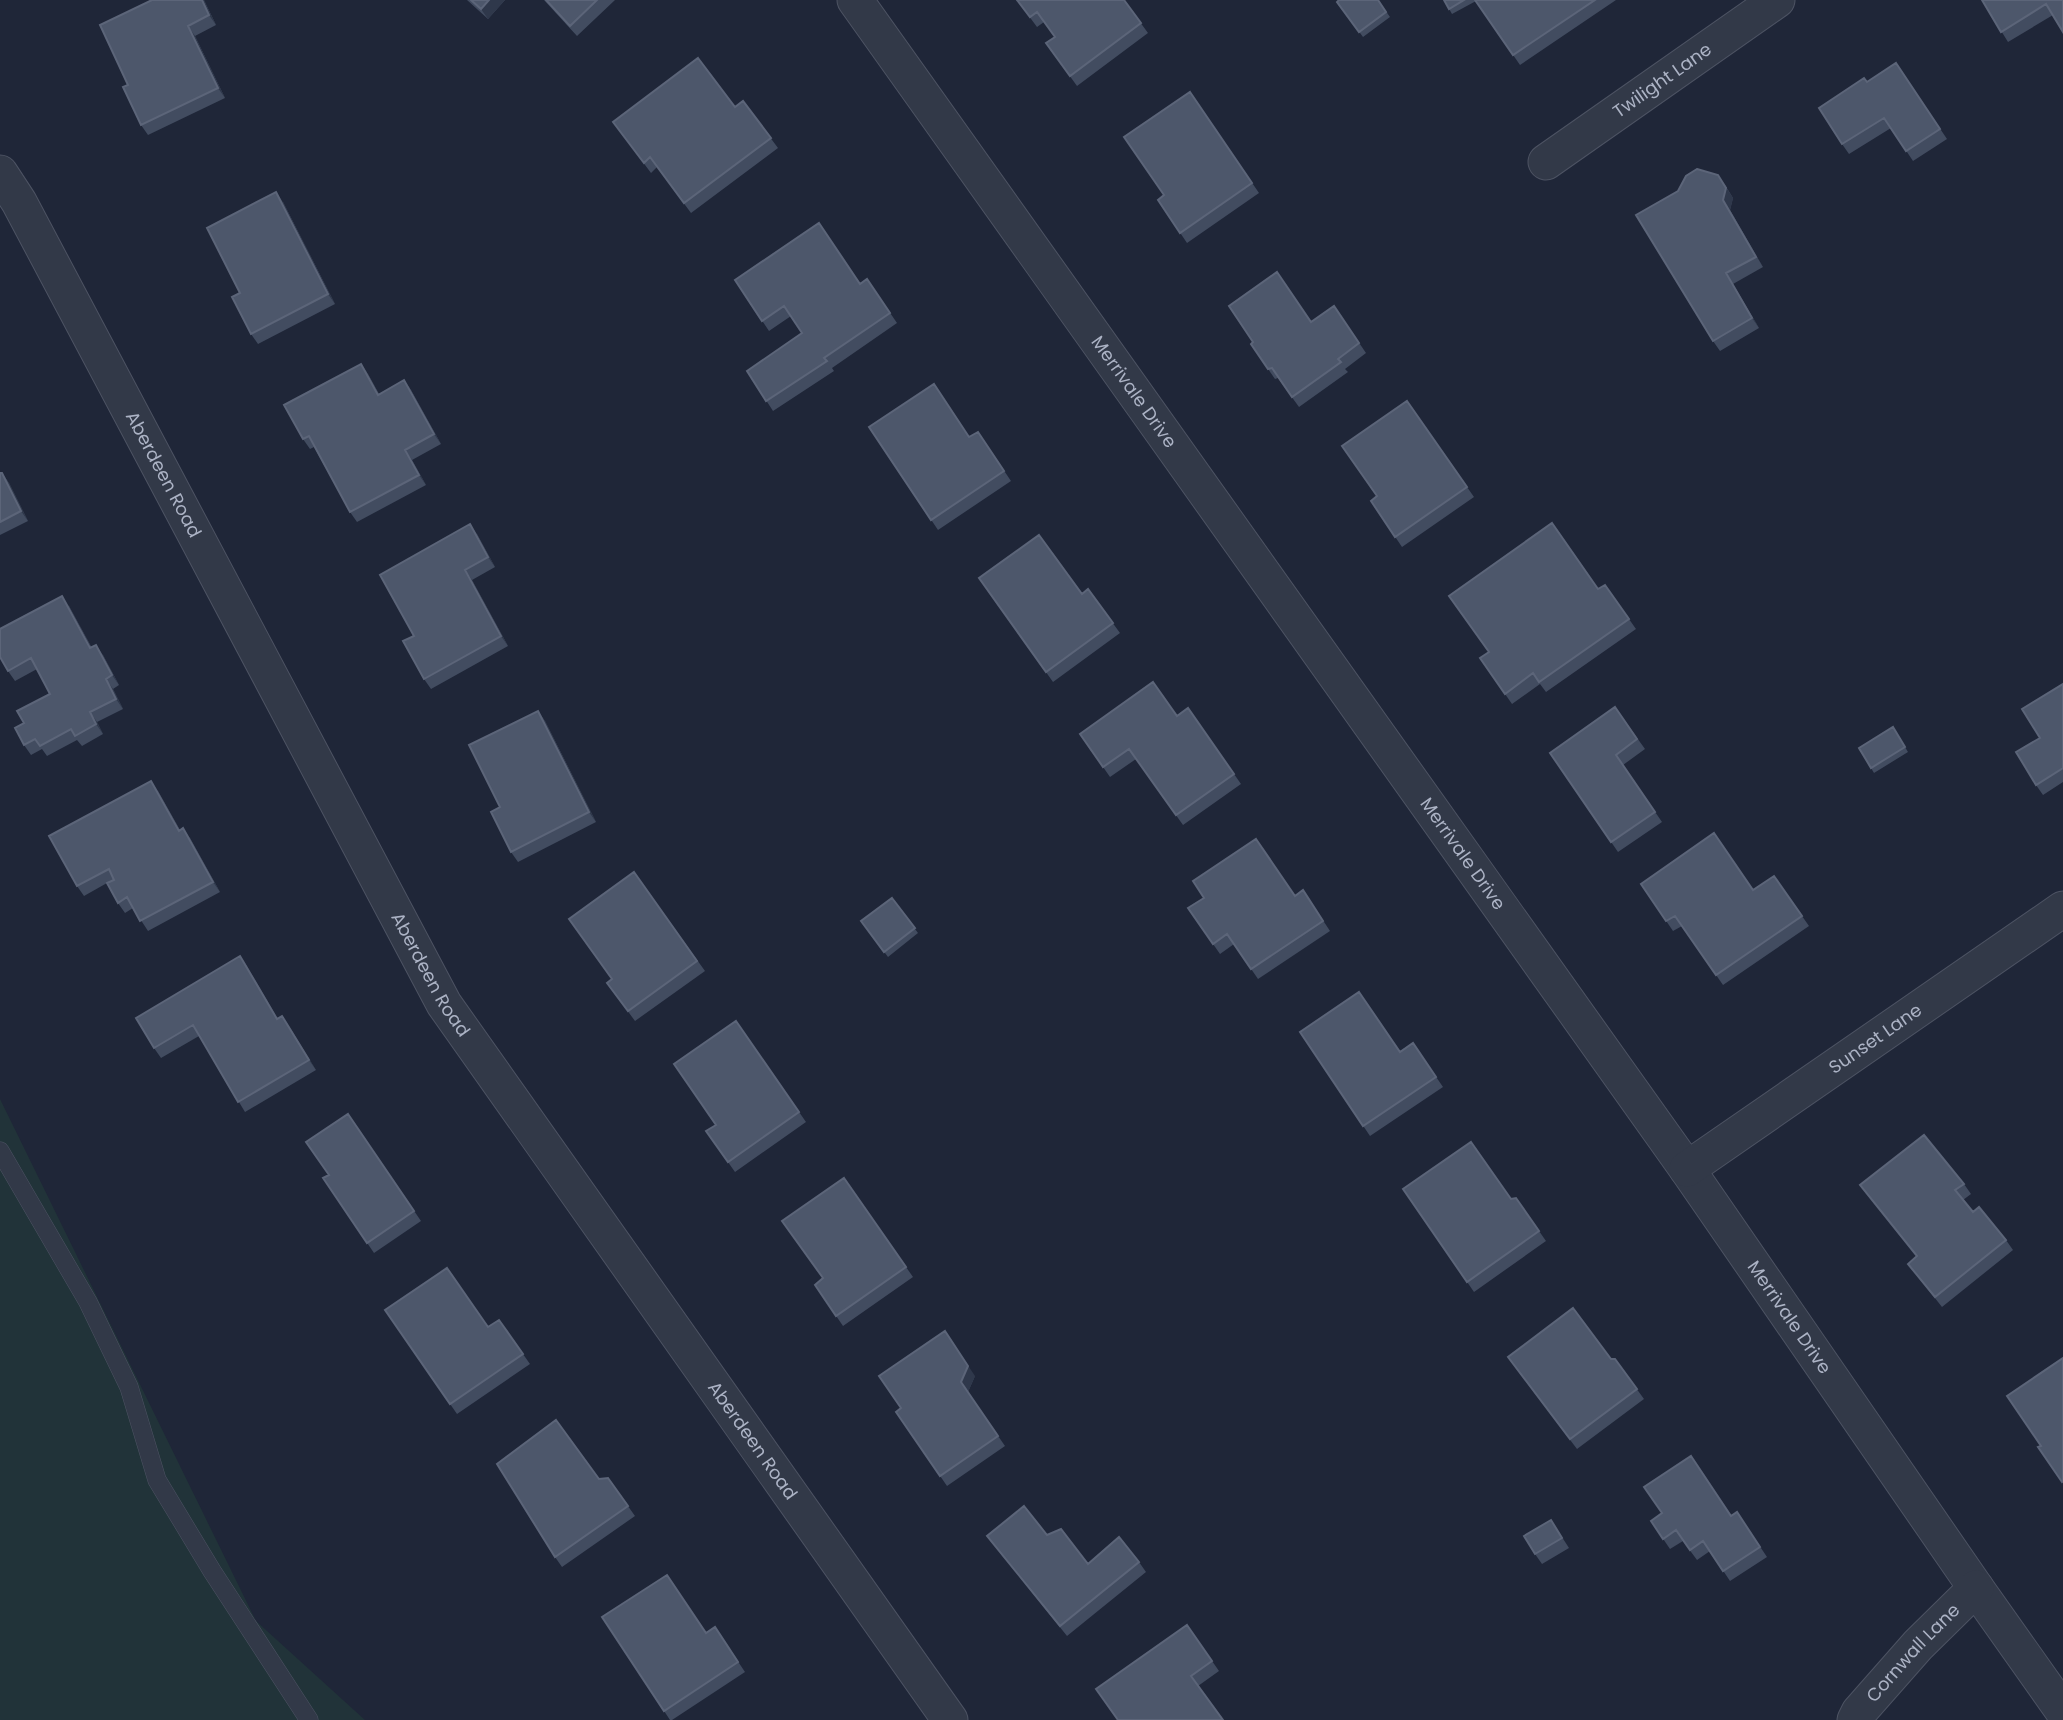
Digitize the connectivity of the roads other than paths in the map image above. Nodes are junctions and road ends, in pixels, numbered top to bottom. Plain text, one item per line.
1 (855, 0) edge
2 (1777, 0) edge
3 (1546, 162) dead end
4 (0, 173) edge
5 (2063, 909) edge
6 (0, 1151) edge
7 (1687, 1169) junction
8 (1976, 1588) junction
9 (2063, 1711) edge
10 (309, 1720) edge
11 (950, 1720) edge
12 (1855, 1720) edge

1 - 7 street, Merrivale Drive
2 - 3 street, Twilight Lane
4 - 11 street, Aberdeen Road
5 - 7 street, Sunset Lane
6 - 10 lane
7 - 8 street, Merrivale Drive
8 - 9 street, Merrivale Drive
8 - 12 street, Cornwall Lane

